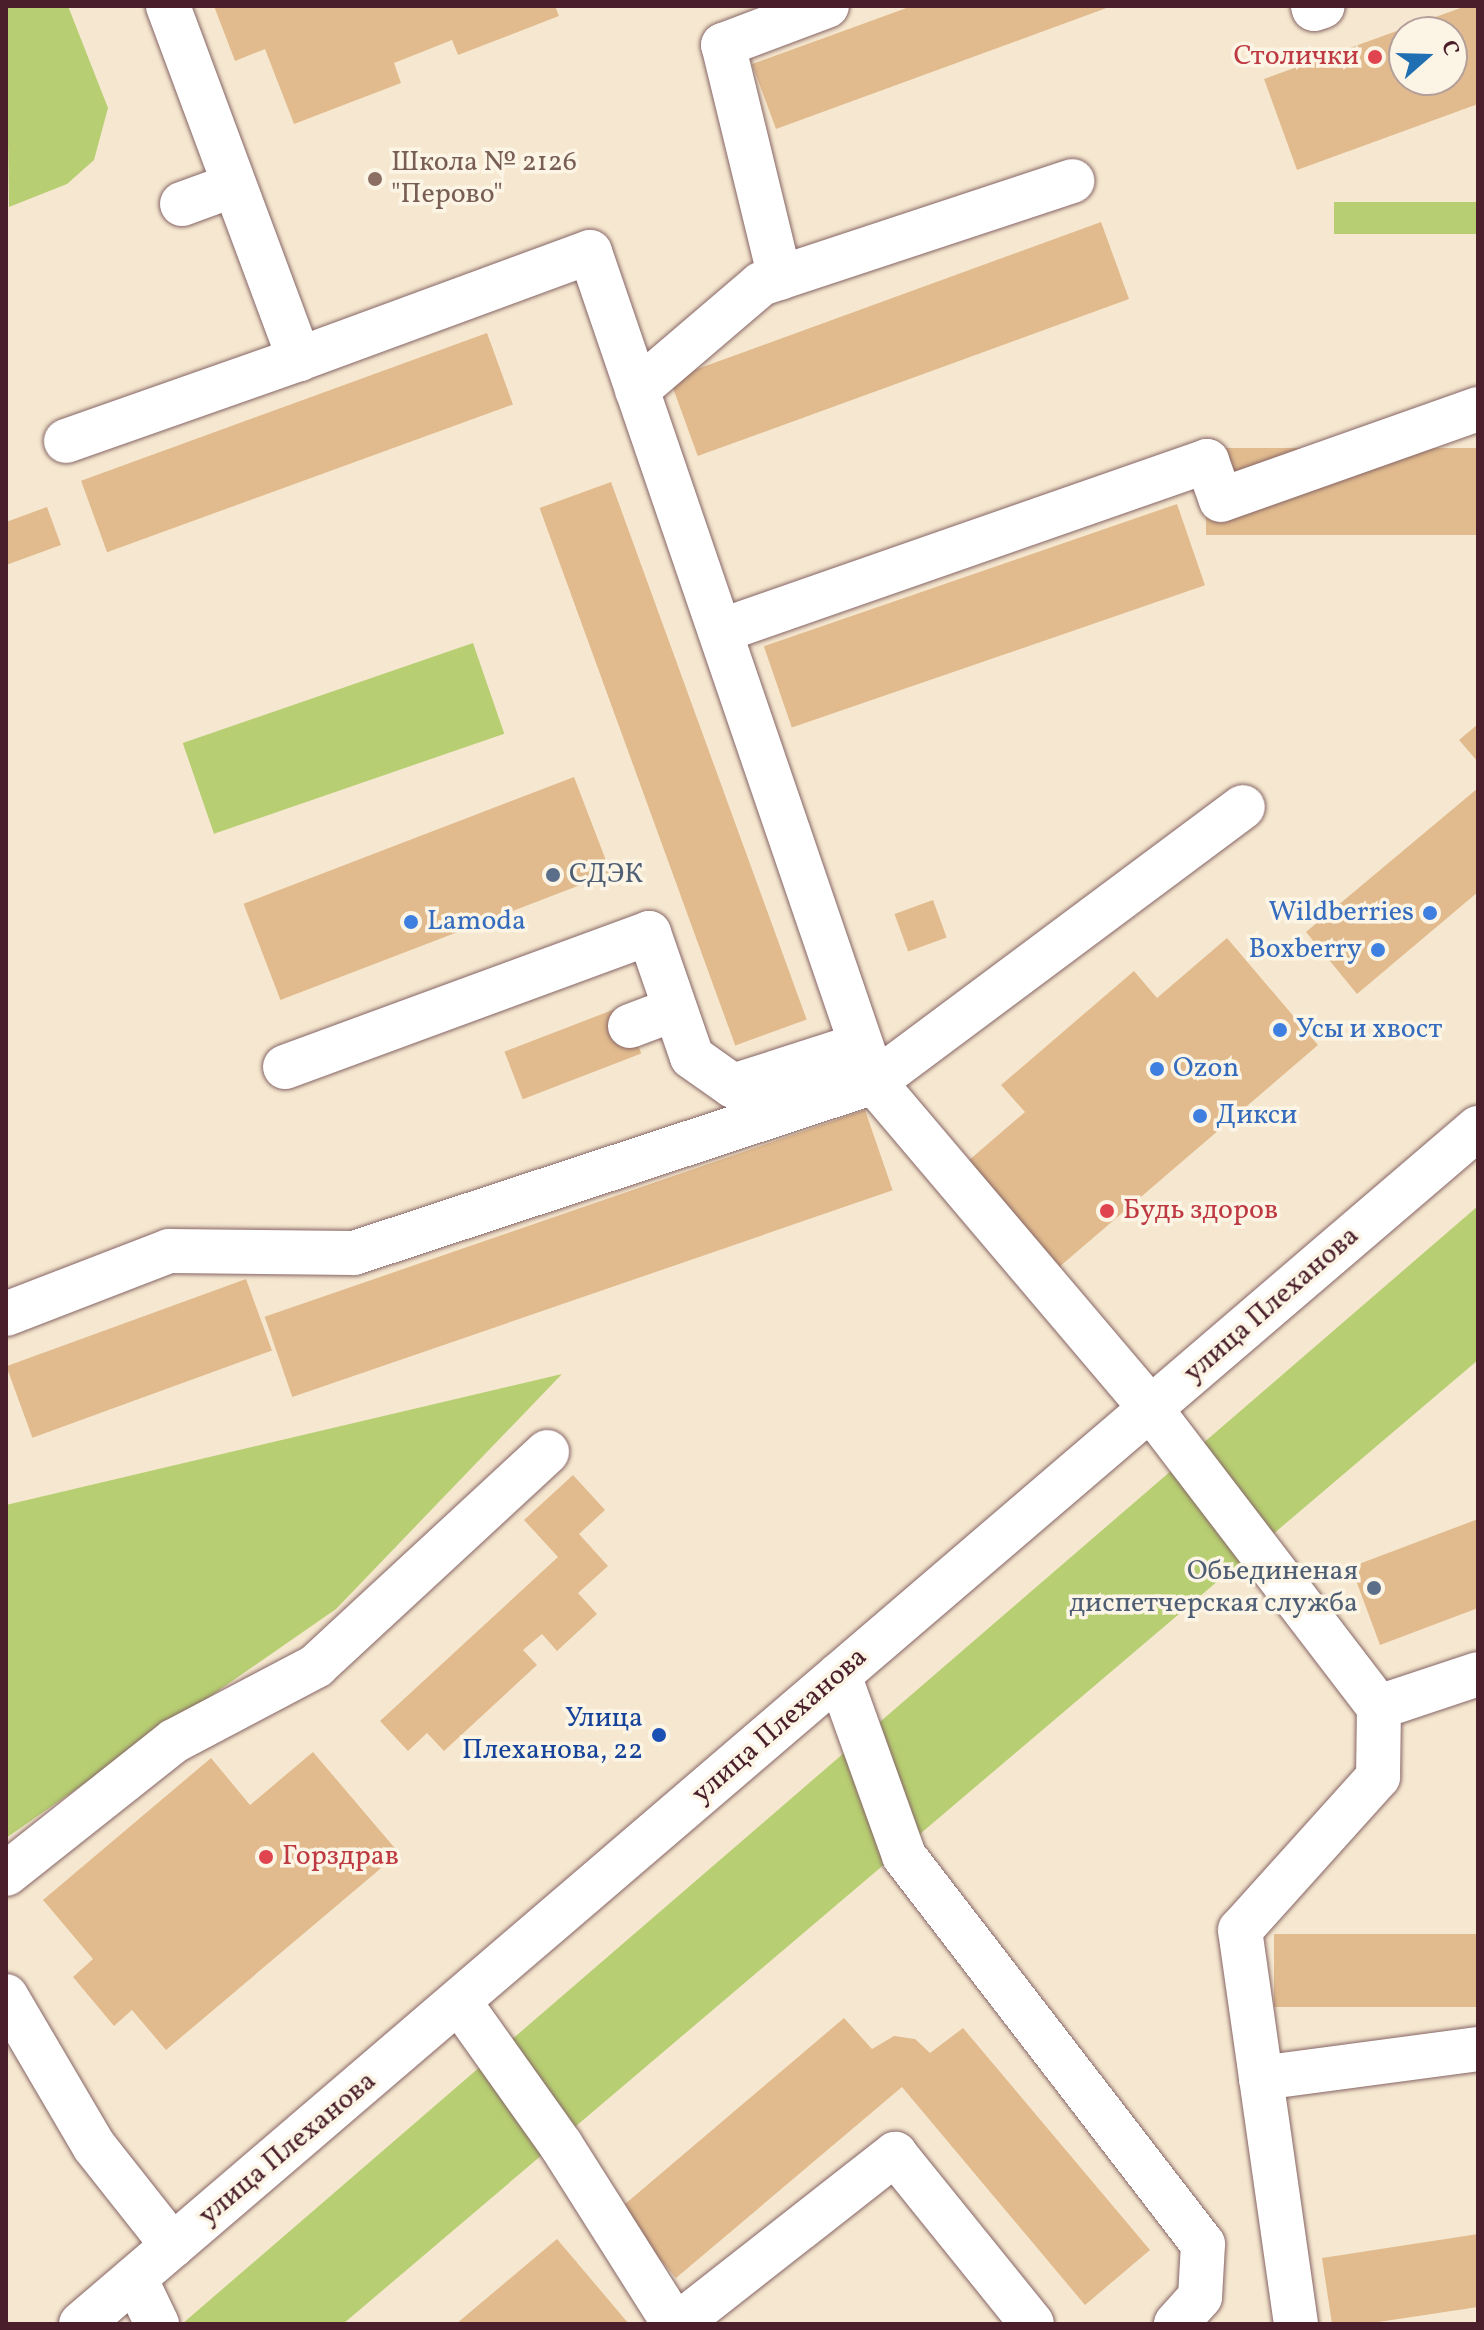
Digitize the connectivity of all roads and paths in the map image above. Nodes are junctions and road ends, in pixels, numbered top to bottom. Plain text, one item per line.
1 (827, 6) edge
2 (1313, 6) edge
3 (1323, 6) edge
4 (187, 23) edge
5 (1072, 181) dead end
6 (234, 185) junction
7 (182, 204) dead end
8 (780, 278) junction
9 (299, 359) junction
10 (637, 390) junction
11 (1478, 409) edge
12 (66, 441) dead end
13 (720, 631) junction
14 (1243, 807) dead end
15 (675, 1009) junction
16 (630, 1026) dead end
17 (868, 1063) junction
18 (285, 1067) dead end
19 (1478, 1128) edge
20 (6, 1314) edge
21 (1150, 1408) junction
22 (547, 1452) dead end
23 (1478, 1674) edge
24 (839, 1675) junction
25 (1379, 1707) junction
26 (6, 1874) edge
27 (460, 2003) junction
28 (9, 2008) edge
29 (1478, 2049) edge
30 (1261, 2078) junction
31 (173, 2246) junction
32 (135, 2278) junction
33 (81, 2324) edge
34 (157, 2324) edge
35 (676, 2324) edge
36 (1032, 2324) edge
37 (1176, 2324) edge
38 (1296, 2324) edge

1 - 8 street
2 - 3 street
4 - 6 street
5 - 8 street
6 - 7 street
6 - 9 street
8 - 10 street
9 - 10 street
9 - 12 street
10 - 13 street
11 - 13 street
13 - 17 street
14 - 17 street
15 - 16 street
15 - 17 street
15 - 18 street
17 - 20 street
17 - 21 street
19 - 21 street, улица Плеханова
21 - 24 street, улица Плеханова
21 - 25 street
22 - 26 street
23 - 25 street
24 - 27 street, улица Плеханова
24 - 37 street
25 - 30 street
27 - 31 street, улица Плеханова
27 - 35 street
28 - 31 street
29 - 30 street
30 - 38 street
31 - 32 street, улица Плеханова
32 - 33 street, улица Плеханова
32 - 34 street
35 - 36 street

